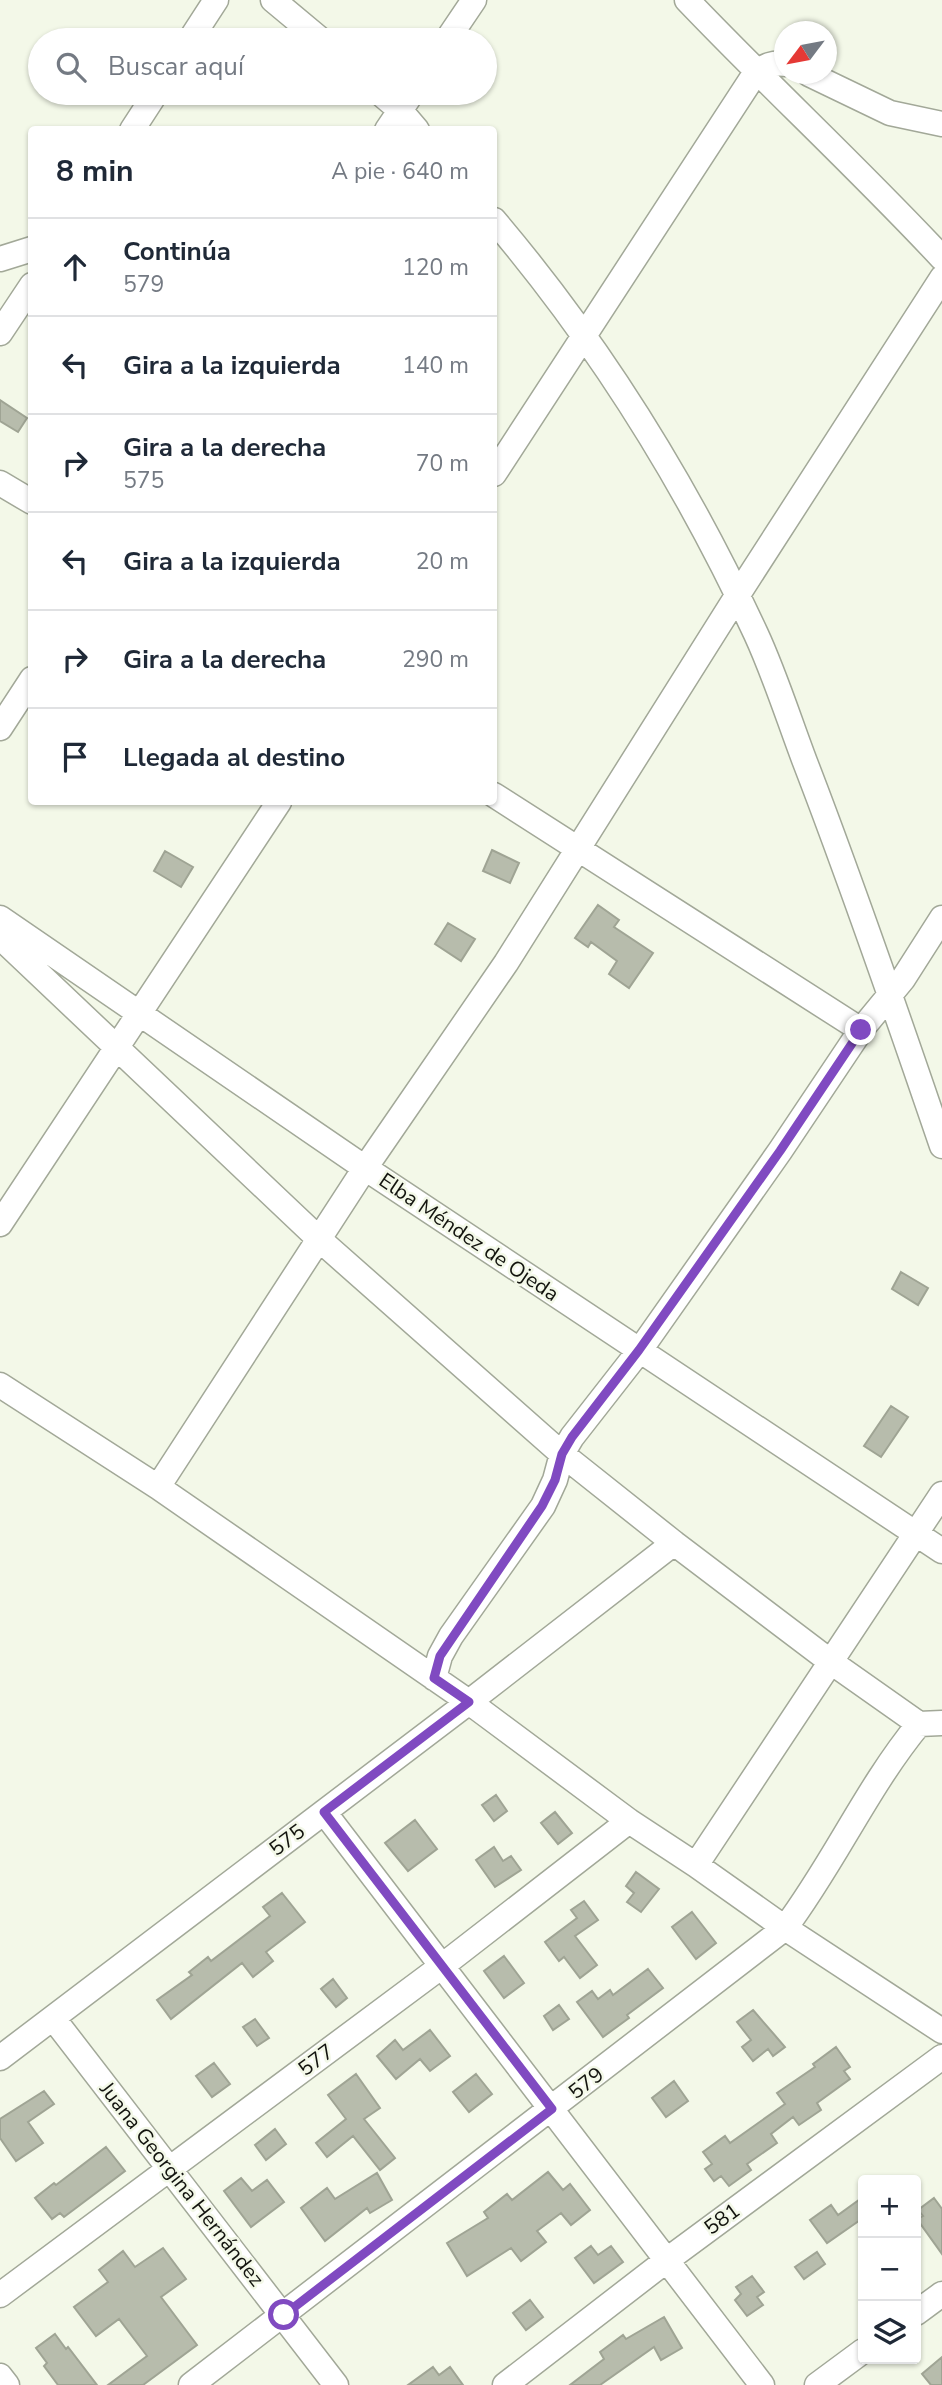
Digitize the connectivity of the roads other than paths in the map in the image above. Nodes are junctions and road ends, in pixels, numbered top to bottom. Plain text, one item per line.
1 (216, 0) edge
2 (273, 0) edge
3 (474, 0) edge
4 (687, 0) edge
5 (198, 28) edge
6 (307, 28) edge
7 (455, 28) edge
8 (774, 64) edge
9 (756, 72) junction
10 (830, 84) edge
11 (148, 105) edge
12 (400, 111) edge
13 (942, 124) edge
14 (135, 126) edge
15 (413, 126) edge
16 (497, 224) edge
17 (28, 250) edge
18 (942, 258) edge
19 (0, 259) edge
20 (942, 278) edge
21 (28, 291) edge
22 (0, 333) edge
23 (584, 335) junction
24 (497, 469) edge
25 (0, 483) edge
26 (28, 500) edge
27 (737, 596) junction
28 (28, 685) edge
29 (0, 728) edge
30 (497, 797) edge
31 (277, 805) edge
32 (578, 848) junction
33 (0, 918) edge
34 (942, 918) edge
35 (0, 937) edge
36 (890, 998) junction
37 (140, 1013) junction
38 (861, 1030) junction
39 (117, 1048) junction
40 (942, 1146) edge
41 (365, 1168) junction
42 (0, 1224) edge
43 (320, 1240) junction
44 (639, 1350) junction
45 (0, 1385) edge
46 (562, 1454) junction
47 (158, 1487) junction
48 (942, 1494) edge
49 (917, 1533) junction
50 (674, 1543) junction
51 (942, 1551) edge
52 (831, 1662) junction
53 (434, 1678) junction
54 (469, 1702) junction
55 (930, 1723) edge
56 (324, 1812) junction
57 (629, 1821) junction
58 (696, 1865) junction
59 (785, 1928) junction
60 (442, 1966) junction
61 (53, 2018) junction
62 (942, 2031) edge
63 (942, 2057) edge
64 (0, 2058) edge
65 (552, 2109) junction
66 (170, 2169) junction
67 (667, 2260) junction
68 (942, 2294) edge
69 (0, 2295) edge
70 (921, 2309) edge
71 (284, 2315) junction
72 (858, 2355) edge
73 (0, 2376) edge
74 (7, 2385) edge
75 (191, 2385) edge
76 (336, 2385) edge
77 (505, 2385) edge
78 (762, 2385) edge
79 (817, 2385) edge

1 - 5 street
2 - 6 street
3 - 7 street
4 - 9 street
8 - 9 street
9 - 18 street
9 - 23 street
10 - 13 street
11 - 14 street
12 - 15 street
16 - 23 street
17 - 19 street
20 - 27 street
21 - 22 street
23 - 24 street
23 - 27 street
25 - 26 street
27 - 32 street
27 - 36 street
28 - 29 street
30 - 32 street
31 - 37 street
32 - 38 street
32 - 41 street
33 - 37 street, Elba Méndez de Ojeda
34 - 36 street
35 - 39 street
36 - 38 street
36 - 40 street
37 - 39 street
37 - 41 street, Elba Méndez de Ojeda
38 - 44 street
39 - 42 street
39 - 43 street
41 - 43 street
41 - 44 street, Elba Méndez de Ojeda
43 - 46 street
43 - 47 street
44 - 46 street
44 - 49 street, Elba Méndez de Ojeda
45 - 47 street
46 - 50 street
46 - 53 street
47 - 53 street
48 - 49 street
49 - 51 street, Elba Méndez de Ojeda
49 - 52 street
50 - 52 street
50 - 54 street, 575
52 - 55 street
52 - 58 street
53 - 54 street
54 - 56 street, 575
54 - 57 street
55 - 59 street, 579
56 - 60 street
56 - 61 street, 575
57 - 58 street
57 - 60 street, 577
58 - 59 street
59 - 62 street
59 - 65 street, 579
60 - 65 street
60 - 66 street, 577
61 - 64 street, 575
61 - 66 street, Juana Georgina Hernández
63 - 67 street, 581
65 - 67 street
65 - 71 street, 579
66 - 69 street, 577
66 - 71 street, Juana Georgina Hernández
67 - 77 street, 581
67 - 78 street
68 - 70 street
71 - 75 street, 579
71 - 76 street, Juana Georgina Hernández
72 - 79 street
73 - 74 street

